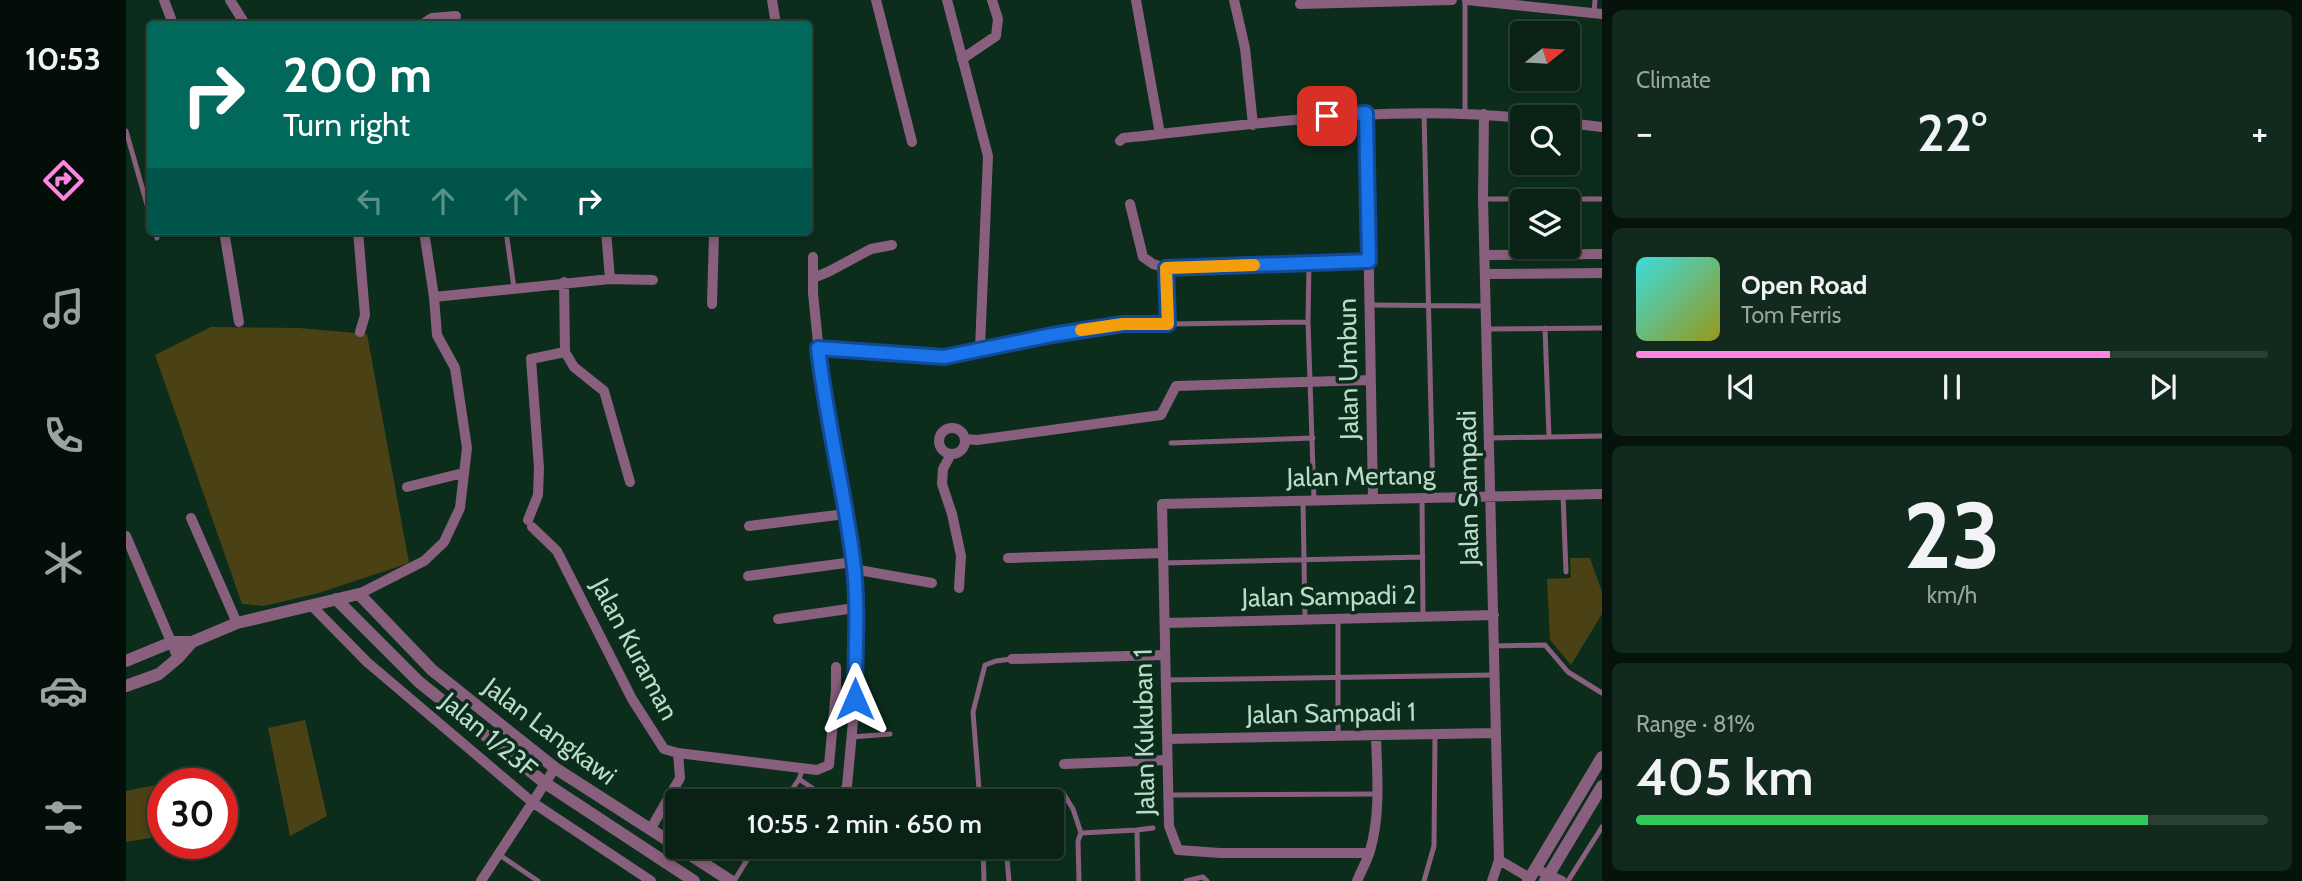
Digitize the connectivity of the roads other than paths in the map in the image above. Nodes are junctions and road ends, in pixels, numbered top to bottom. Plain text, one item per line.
1 (164, 0) edge
2 (230, 0) edge
3 (772, 0) edge
4 (876, 0) edge
5 (947, 0) edge
6 (992, 0) edge
7 (1136, 0) edge
8 (1234, 0) edge
9 (1452, 0) edge
10 (1466, 0) edge
11 (1595, 0) edge
12 (1300, 4) dead end
13 (1556, 5) edge
14 (1598, 14) edge
15 (456, 16) dead end
16 (172, 21) edge
17 (244, 21) edge
18 (427, 21) edge
19 (776, 21) edge
20 (962, 59) junction
21 (1366, 113) junction
22 (1424, 113) junction
23 (1465, 113) junction
24 (1484, 114) junction
25 (1510, 117) edge
26 (1580, 124) edge
27 (1253, 125) junction
28 (1602, 127) edge
29 (126, 131) edge
30 (1160, 134) junction
31 (1120, 141) dead end
32 (912, 142) dead end
33 (1483, 199) junction
34 (1602, 199) edge
35 (147, 204) edge
36 (1130, 204) dead end
37 (225, 235) edge
38 (358, 235) edge
39 (425, 235) edge
40 (507, 235) edge
41 (606, 235) edge
42 (713, 235) edge
43 (892, 245) dead end
44 (1602, 254) edge
45 (1485, 255) junction
46 (813, 257) dead end
47 (1369, 261) junction
48 (1309, 263) junction
49 (1166, 268) junction
50 (1602, 273) edge
51 (1485, 274) junction
52 (813, 278) junction
53 (610, 279) junction
54 (653, 280) dead end
55 (564, 282) junction
56 (514, 288) junction
57 (434, 297) junction
58 (712, 304) dead end
59 (1370, 305) junction
60 (1428, 306) junction
61 (1486, 306) junction
62 (239, 322) dead end
63 (1308, 322) junction
64 (1168, 324) junction
65 (1545, 328) junction
66 (1602, 328) edge
67 (1486, 329) junction
68 (360, 332) dead end
69 (818, 348) junction
70 (980, 348) junction
71 (565, 352) junction
72 (1371, 380) junction
73 (1311, 382) junction
74 (1602, 436) edge
75 (1549, 437) junction
76 (1313, 438) junction
77 (1489, 438) junction
78 (965, 439) junction
79 (1171, 443) dead end
80 (951, 454) junction
81 (463, 473) junction
82 (630, 482) dead end
83 (407, 487) dead end
84 (1602, 494) edge
85 (1563, 495) junction
86 (1491, 496) junction
87 (1428, 498) junction
88 (1373, 499) junction
89 (1309, 500) junction
90 (1162, 504) joint
91 (845, 514) junction
92 (191, 518) dead end
93 (750, 526) dead end
94 (126, 536) edge
95 (1423, 557) junction
96 (1008, 558) dead end
97 (1163, 558) junction
98 (1304, 559) junction
99 (853, 566) junction
100 (1566, 572) dead end
101 (748, 576) dead end
102 (932, 583) dead end
103 (958, 588) dead end
104 (359, 594) junction
105 (336, 599) junction
106 (312, 606) junction
107 (855, 608) junction
108 (1494, 615) junction
109 (1423, 617) junction
110 (778, 619) dead end
111 (1338, 619) junction
112 (1305, 620) junction
113 (237, 623) junction
114 (1165, 623) junction
115 (172, 642) junction
116 (192, 642) junction
117 (1494, 646) junction
118 (1165, 655) junction
119 (178, 658) junction
120 (1012, 659) joint
121 (126, 661) edge
122 (836, 667) dead end
123 (1495, 675) junction
124 (1338, 677) junction
125 (1166, 680) junction
126 (126, 686) edge
127 (1602, 693) edge
128 (834, 710) junction
129 (854, 711) junction
130 (1496, 733) junction
131 (890, 734) dead end
132 (1435, 734) junction
133 (1376, 735) junction
134 (1338, 736) junction
135 (852, 737) junction
136 (1167, 739) junction
137 (678, 753) junction
138 (1602, 757) edge
139 (1167, 760) junction
140 (1064, 765) dead end
141 (555, 768) junction
142 (801, 773) junction
143 (545, 783) junction
144 (1602, 786) edge
145 (792, 789) edge
146 (818, 789) edge
147 (846, 789) edge
148 (979, 789) edge
149 (1378, 793) junction
150 (1064, 795) edge
151 (1168, 795) junction
152 (533, 802) junction
153 (1602, 827) edge
154 (1153, 828) dead end
155 (650, 830) junction
156 (1137, 830) junction
157 (1081, 833) junction
158 (1599, 838) edge
159 (1369, 853) junction
160 (498, 855) junction
161 (747, 859) edge
162 (983, 859) edge
163 (1007, 859) edge
164 (1499, 860) junction
165 (1532, 876) edge
166 (1547, 878) edge
167 (481, 881) edge
168 (538, 881) edge
169 (651, 881) edge
170 (694, 881) edge
171 (733, 881) edge
172 (984, 881) edge
173 (1009, 881) edge
174 (1079, 881) edge
175 (1138, 881) edge
176 (1186, 881) edge
177 (1206, 881) edge
178 (1357, 881) edge
179 (1424, 881) edge
180 (1492, 881) edge
181 (1562, 881) edge
182 (1568, 881) edge

1 - 16 street
2 - 17 street
3 - 19 street
4 - 32 street
5 - 20 street
6 - 20 street
7 - 30 street
8 - 27 street
9 - 12 street
10 - 13 street
10 - 23 lane
11 - 14 lane
13 - 14 street
15 - 18 street
20 - 70 street
21 - 22 street
21 - 27 street
21 - 47 street, Jalan Umbun
22 - 23 street
22 - 60 lane
23 - 24 street
24 - 25 street
24 - 33 street, Jalan Sampadi
26 - 28 street
27 - 30 street
29 - 35 lane
30 - 31 street
33 - 34 lane
33 - 45 street, Jalan Sampadi
36 - 49 street
37 - 62 street
38 - 68 street
39 - 57 street
40 - 56 lane
41 - 53 street
42 - 58 street
43 - 52 street
44 - 45 street
45 - 51 street, Jalan Sampadi
46 - 52 street
47 - 48 street
47 - 59 street, Jalan Umbun
48 - 49 street
48 - 63 lane
49 - 64 street
50 - 51 street
51 - 61 street, Jalan Sampadi
52 - 69 street
53 - 54 street
53 - 55 street
55 - 56 street
55 - 71 street
56 - 57 street
57 - 81 street
59 - 60 lane
59 - 72 street, Jalan Umbun
60 - 61 lane
60 - 87 lane
61 - 67 street, Jalan Sampadi
63 - 64 lane
63 - 73 lane
64 - 70 street
65 - 66 lane
65 - 67 lane
65 - 75 lane
67 - 77 street, Jalan Sampadi
69 - 70 street
69 - 91 street
71 - 82 street
71 - 137 street, Jalan Kuraman
72 - 73 street
72 - 88 street, Jalan Umbun
73 - 76 lane
73 - 78 street
74 - 75 lane
75 - 77 lane
76 - 79 lane
76 - 89 lane
77 - 86 street, Jalan Sampadi
78 - 80 street
78 - 80 street
80 - 103 street
81 - 83 street
81 - 104 street
84 - 85 street, Jalan Mertang
85 - 86 street, Jalan Mertang
85 - 100 lane
86 - 87 street, Jalan Mertang
86 - 108 street, Jalan Sampadi
87 - 88 street, Jalan Mertang
87 - 95 lane
88 - 89 street, Jalan Mertang
89 - 90 street, Jalan Mertang
89 - 98 lane
90 - 97 street, Jalan Kukuban 1
91 - 93 street
91 - 99 street
92 - 113 street
94 - 115 street
95 - 98 lane
95 - 109 lane
96 - 97 street
97 - 98 lane
97 - 114 street, Jalan Kukuban 1
98 - 112 lane
99 - 101 street
99 - 102 street
99 - 107 street
104 - 105 street
104 - 141 street, Jalan Langkawi
105 - 106 street
105 - 143 street, Jalan Langkawi
106 - 113 street
106 - 152 street, Jalan 1/23F
107 - 110 street
107 - 129 street
108 - 109 street, Jalan Sampadi 2
108 - 117 street, Jalan Sampadi
109 - 111 street, Jalan Sampadi 2
111 - 112 street, Jalan Sampadi 2
111 - 124 lane
112 - 114 street, Jalan Sampadi 2
113 - 116 street
114 - 118 street, Jalan Kukuban 1
115 - 116 street
115 - 119 street
115 - 121 street
116 - 119 street
117 - 123 street, Jalan Sampadi
117 - 127 lane
118 - 120 street
118 - 125 street, Jalan Kukuban 1
119 - 126 street
120 - 148 lane
122 - 128 street, Jalan Kuraman
123 - 124 lane
123 - 130 street, Jalan Sampadi
124 - 125 lane
124 - 134 lane
125 - 136 street, Jalan Kukuban 1
128 - 129 street
128 - 142 street, Jalan Kuraman
129 - 135 street
130 - 132 street, Jalan Sampadi 1
130 - 164 street, Jalan Sampadi
131 - 135 lane
132 - 133 street, Jalan Sampadi 1
132 - 179 lane
133 - 134 street, Jalan Sampadi 1
133 - 149 street
134 - 136 street, Jalan Sampadi 1
135 - 147 street
136 - 139 street, Jalan Kukuban 1
137 - 142 street, Jalan Kuraman
137 - 155 street
138 - 165 street
139 - 140 street
139 - 151 street, Jalan Kukuban 1
141 - 143 street
141 - 155 street, Jalan Langkawi
142 - 145 lane
142 - 146 lane
143 - 152 street
143 - 170 street, Jalan Langkawi
144 - 166 street
149 - 151 lane
149 - 159 street
150 - 157 lane
151 - 159 street, Jalan Kukuban 1
152 - 160 street
152 - 169 street, Jalan 1/23F
153 - 158 lane
154 - 156 lane
155 - 171 street, Jalan Langkawi
156 - 157 lane
156 - 175 lane
157 - 174 lane
158 - 182 lane
159 - 178 street
160 - 167 street
160 - 168 lane
161 - 171 lane
162 - 172 lane
163 - 173 lane
164 - 165 street
164 - 180 street, Jalan Sampadi
165 - 166 street
166 - 181 street
176 - 177 lane

